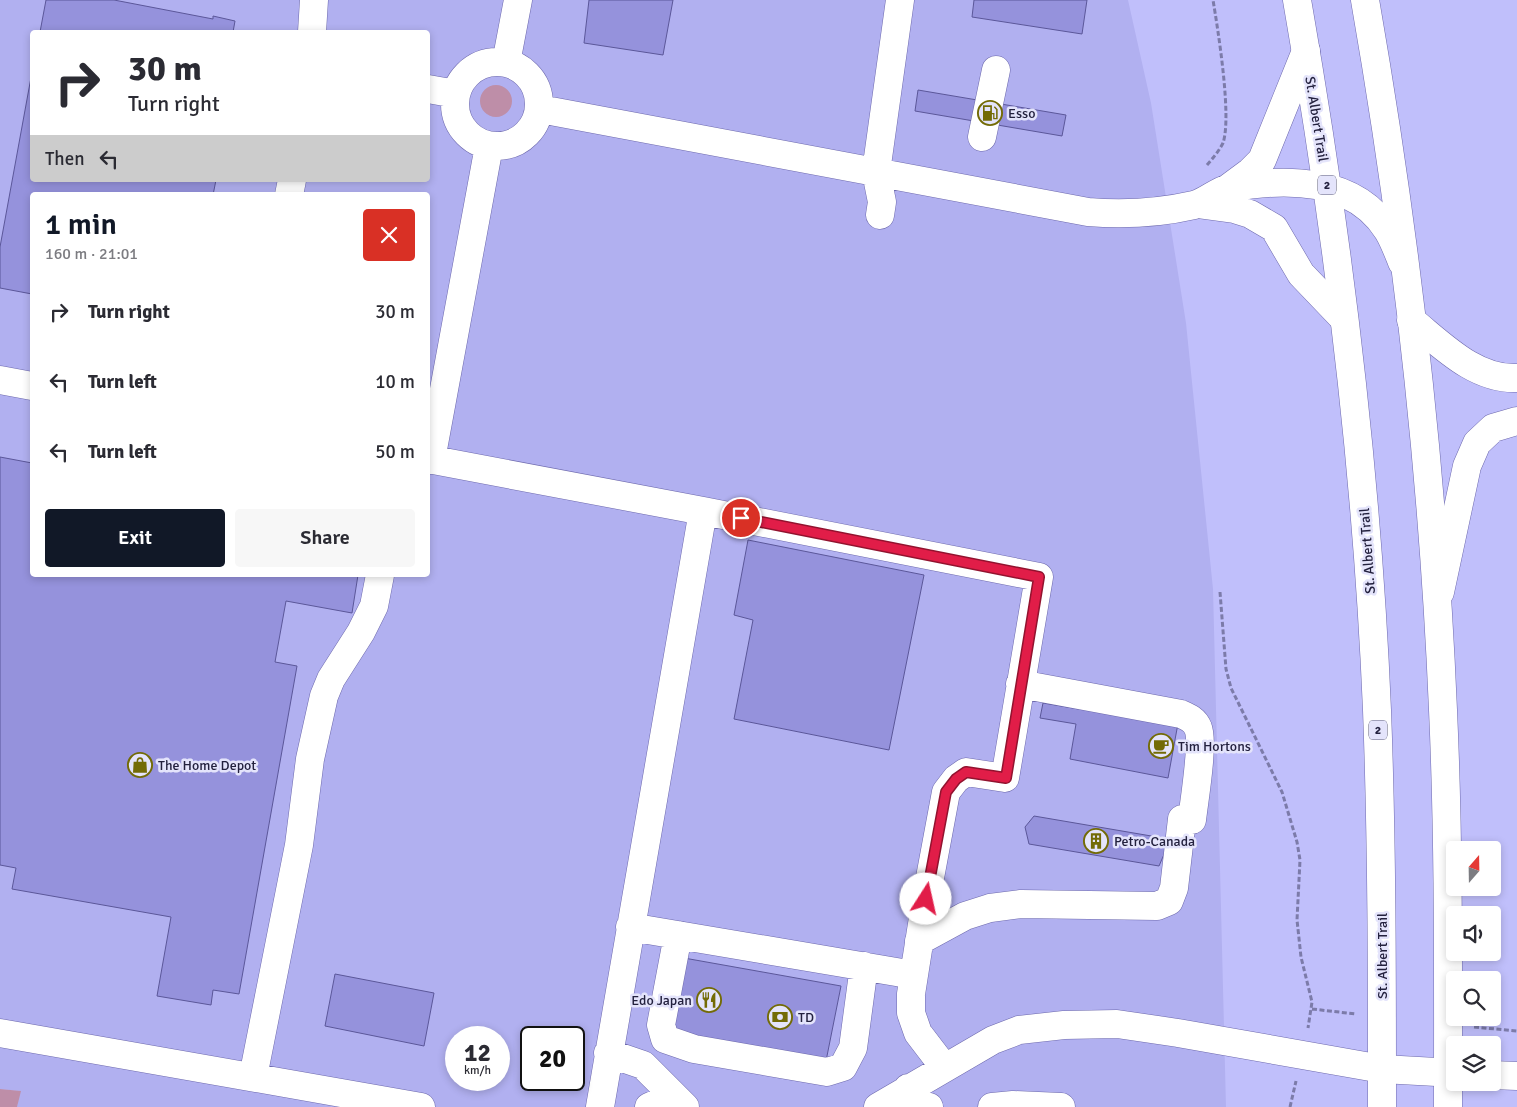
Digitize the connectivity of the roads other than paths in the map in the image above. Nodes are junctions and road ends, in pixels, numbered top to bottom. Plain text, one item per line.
1 (314, 0) edge
2 (518, 0) edge
3 (900, 0) edge
4 (1297, 0) edge
5 (1365, 0) edge
6 (312, 30) edge
7 (1306, 51) junction
8 (506, 63) junction
9 (996, 70) dead end
10 (430, 89) edge
11 (456, 94) junction
12 (540, 109) junction
13 (982, 137) dead end
14 (488, 146) junction
15 (876, 172) junction
16 (1327, 186) junction
17 (1227, 189) junction
18 (1197, 204) junction
19 (880, 215) dead end
20 (1406, 270) junction
21 (1344, 319) junction
22 (1412, 320) junction
23 (1517, 378) edge
24 (0, 380) edge
25 (30, 386) edge
26 (1517, 421) edge
27 (430, 455) edge
28 (430, 460) edge
29 (703, 510) junction
30 (380, 577) edge
31 (1437, 606) junction
32 (1020, 684) junction
33 (630, 926) junction
34 (678, 935) junction
35 (919, 941) junction
36 (864, 966) junction
37 (914, 975) junction
38 (0, 1033) edge
39 (1449, 1036) edge
40 (608, 1053) junction
41 (944, 1067) junction
42 (1382, 1069) junction
43 (1446, 1073) edge
44 (1501, 1075) edge
45 (1517, 1076) edge
46 (253, 1077) junction
47 (908, 1088) junction
48 (1449, 1091) edge
49 (669, 1103) edge
50 (421, 1107) edge
51 (600, 1107) edge
52 (878, 1107) edge
53 (929, 1107) edge
54 (992, 1107) edge
55 (1061, 1107) edge
56 (1382, 1107) edge
57 (1448, 1107) edge

1 - 6 main road
2 - 8 main road
3 - 15 main road
4 - 7 main road, St. Albert Trail / 2
5 - 20 main road
7 - 16 main road, St. Albert Trail / 2
7 - 17 main road
8 - 11 main road
8 - 12 main road
9 - 13 main road
10 - 11 main road
11 - 14 main road
12 - 14 main road
12 - 15 main road
14 - 27 main road
15 - 18 main road
15 - 19 main road
16 - 17 main road
16 - 20 main road
16 - 21 main road, St. Albert Trail / 2
17 - 18 main road
18 - 21 main road
20 - 22 main road
21 - 42 main road, St. Albert Trail / 2
22 - 23 main road
22 - 31 main road
24 - 25 main road
26 - 31 main road
28 - 29 main road
29 - 32 main road
29 - 33 main road
30 - 46 main road
31 - 39 main road
32 - 35 main road
32 - 35 main road
33 - 34 main road
33 - 40 main road
34 - 36 main road
34 - 36 main road
35 - 37 main road
36 - 37 main road
37 - 41 main road
38 - 46 main road
40 - 49 main road
40 - 51 main road
41 - 42 main road
41 - 47 main road
42 - 43 main road
42 - 56 main road, St. Albert Trail / 2
44 - 45 main road
46 - 50 main road
47 - 52 main road
47 - 53 main road
48 - 57 main road
54 - 55 main road

